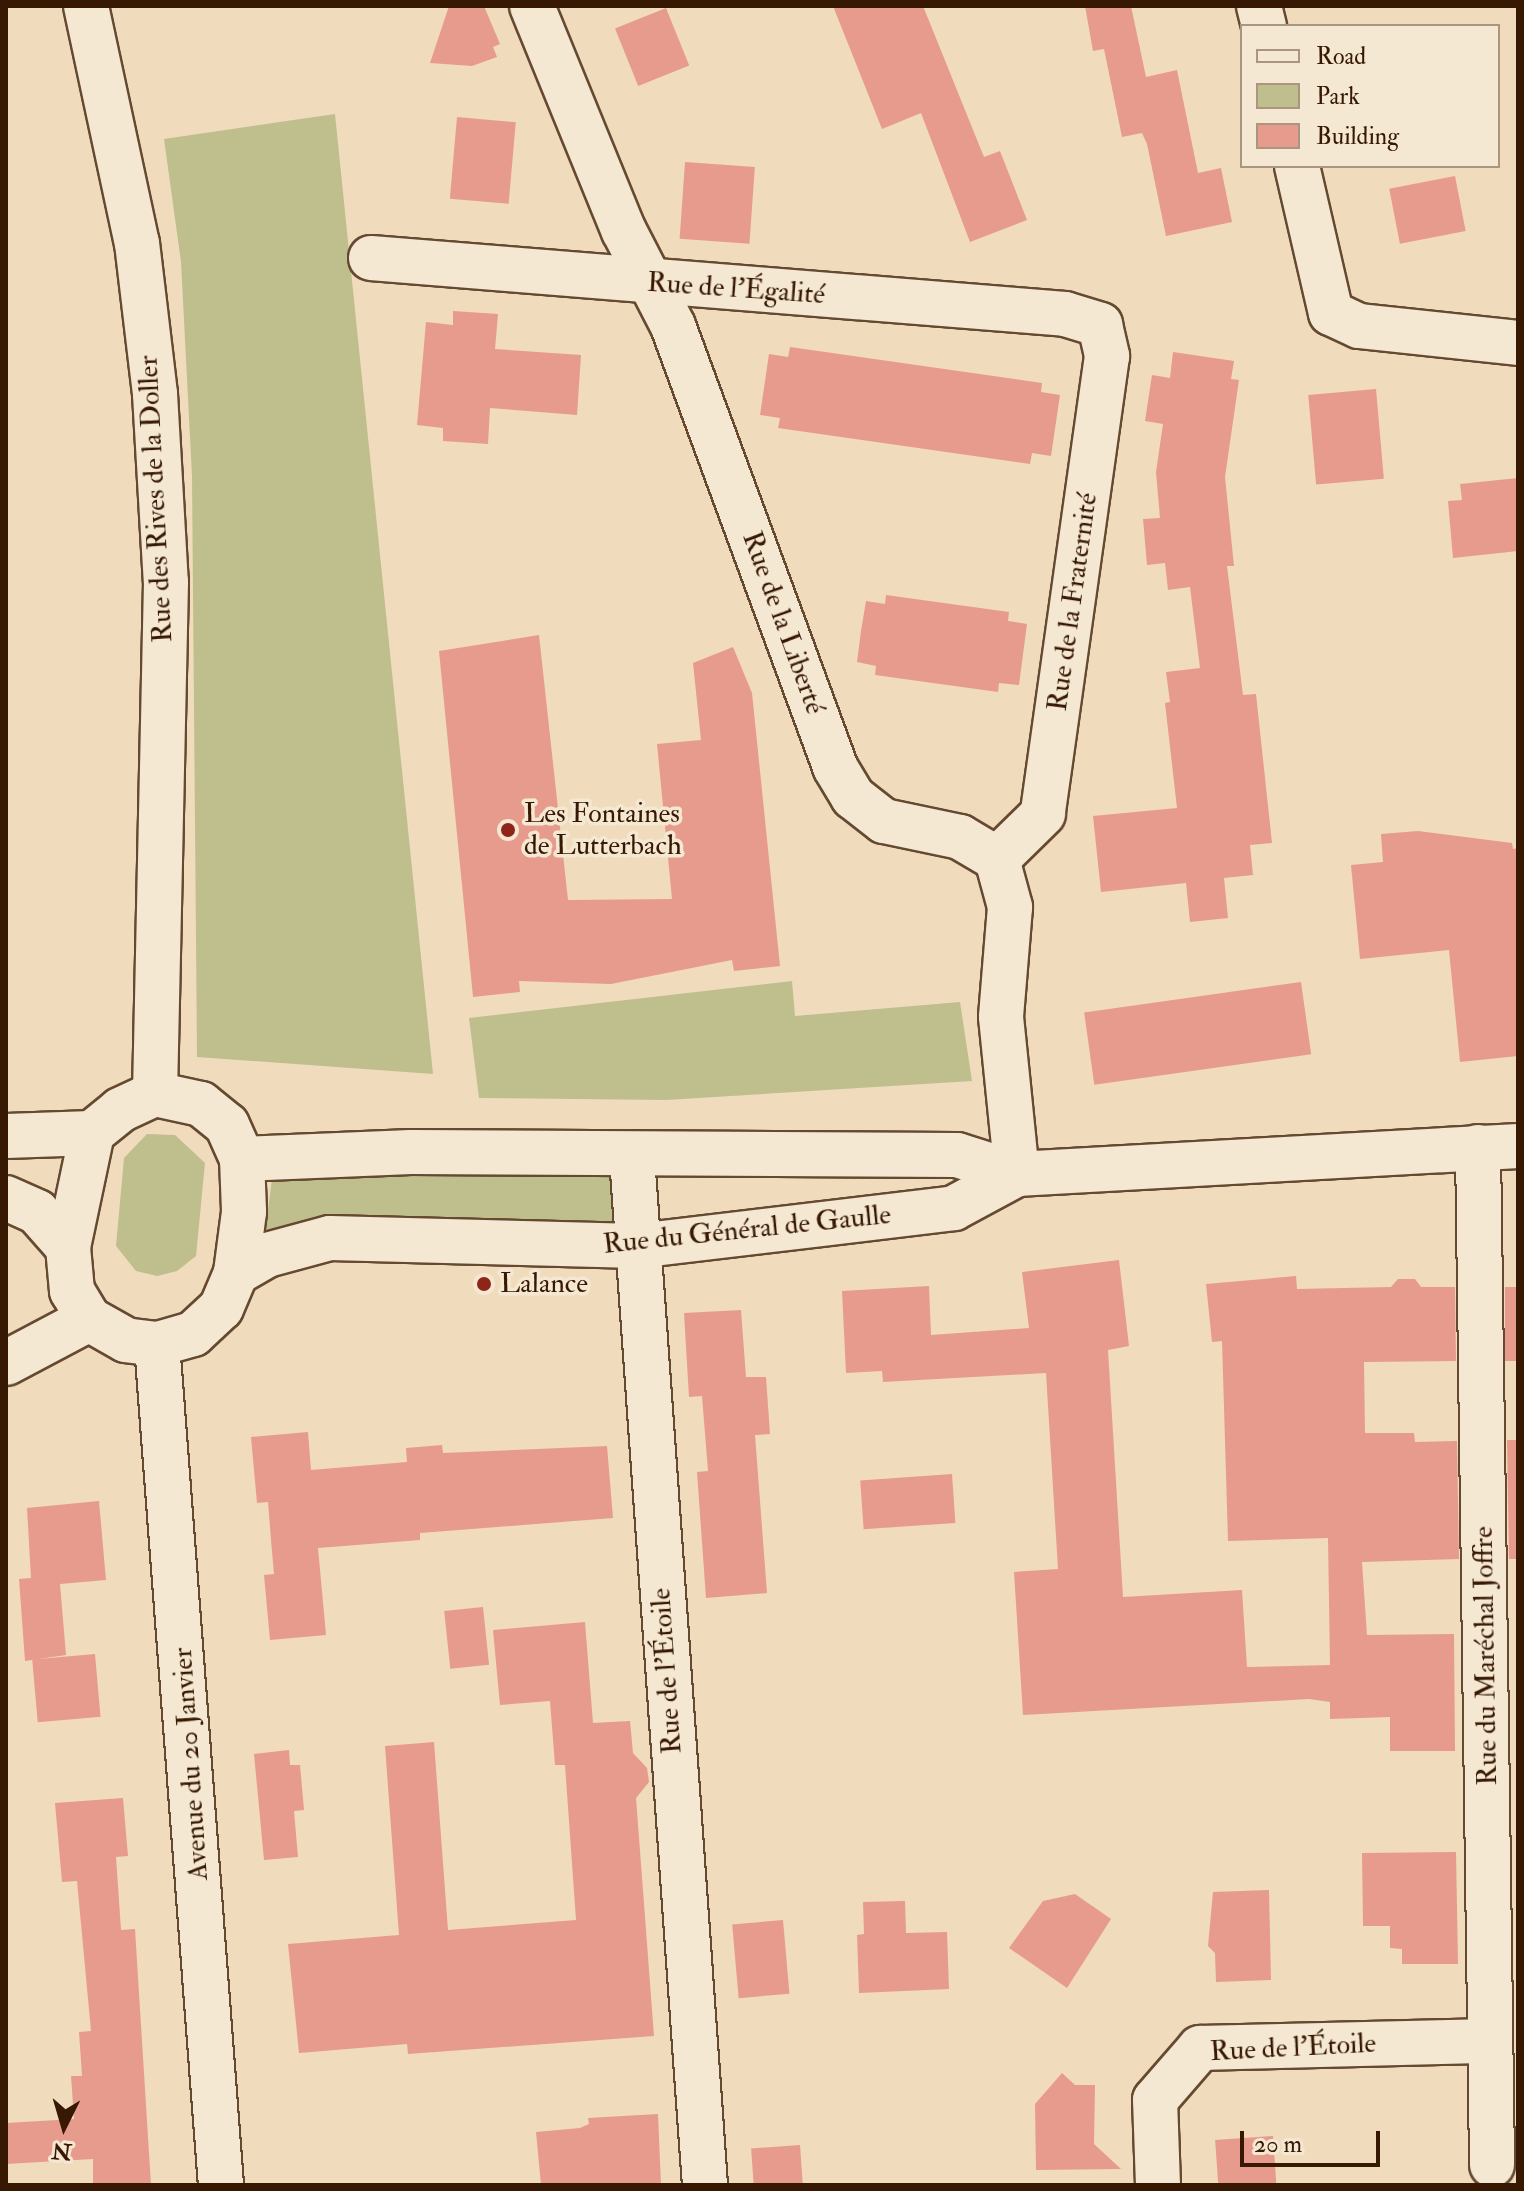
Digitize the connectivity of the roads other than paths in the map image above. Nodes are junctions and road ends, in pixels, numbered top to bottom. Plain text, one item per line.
1 (86, 6) edge
2 (532, 6) edge
3 (1297, 168) edge
4 (371, 258) dead end
5 (651, 282) junction
6 (1100, 325) joint
7 (1518, 343) edge
8 (997, 859) junction
9 (155, 1094) junction
10 (92, 1133) junction
11 (6, 1136) edge
12 (1498, 1146) edge
13 (632, 1157) junction
14 (242, 1159) junction
15 (1017, 1174) junction
16 (6, 1198) edge
17 (637, 1246) junction
18 (68, 1247) junction
19 (236, 1273) junction
20 (89, 1319) junction
21 (157, 1344) junction
22 (6, 1363) edge
23 (1499, 2016) edge
24 (1492, 2165) dead end
25 (221, 2185) edge
26 (705, 2185) edge
27 (1158, 2185) edge

1 - 9 street, Rue des Rives de la Doller
2 - 5 street, Rue de la Liberté
3 - 7 street
4 - 5 street, Rue de l'Égalité
5 - 6 street, Rue de l'Égalité
5 - 8 street, Rue de la Liberté
6 - 8 street, Rue de la Fraternité
8 - 15 street
9 - 10 street
9 - 14 street
10 - 11 street
10 - 18 street
12 - 15 street, Rue du Général de Gaulle
12 - 23 street, Rue du Maréchal Joffre
13 - 14 street, Rue du Général de Gaulle
13 - 15 street, Rue du Général de Gaulle
13 - 17 street, Rue de l'Étoile
14 - 19 street
15 - 17 street, Rue du Général de Gaulle
16 - 18 street
17 - 19 street, Rue du Général de Gaulle
17 - 26 street, Rue de l'Étoile
18 - 20 street
19 - 21 street
20 - 21 street
20 - 22 street
21 - 25 street, Avenue du 20 Janvier
23 - 24 street, Rue du Maréchal Joffre
23 - 27 street, Rue de l'Étoile

